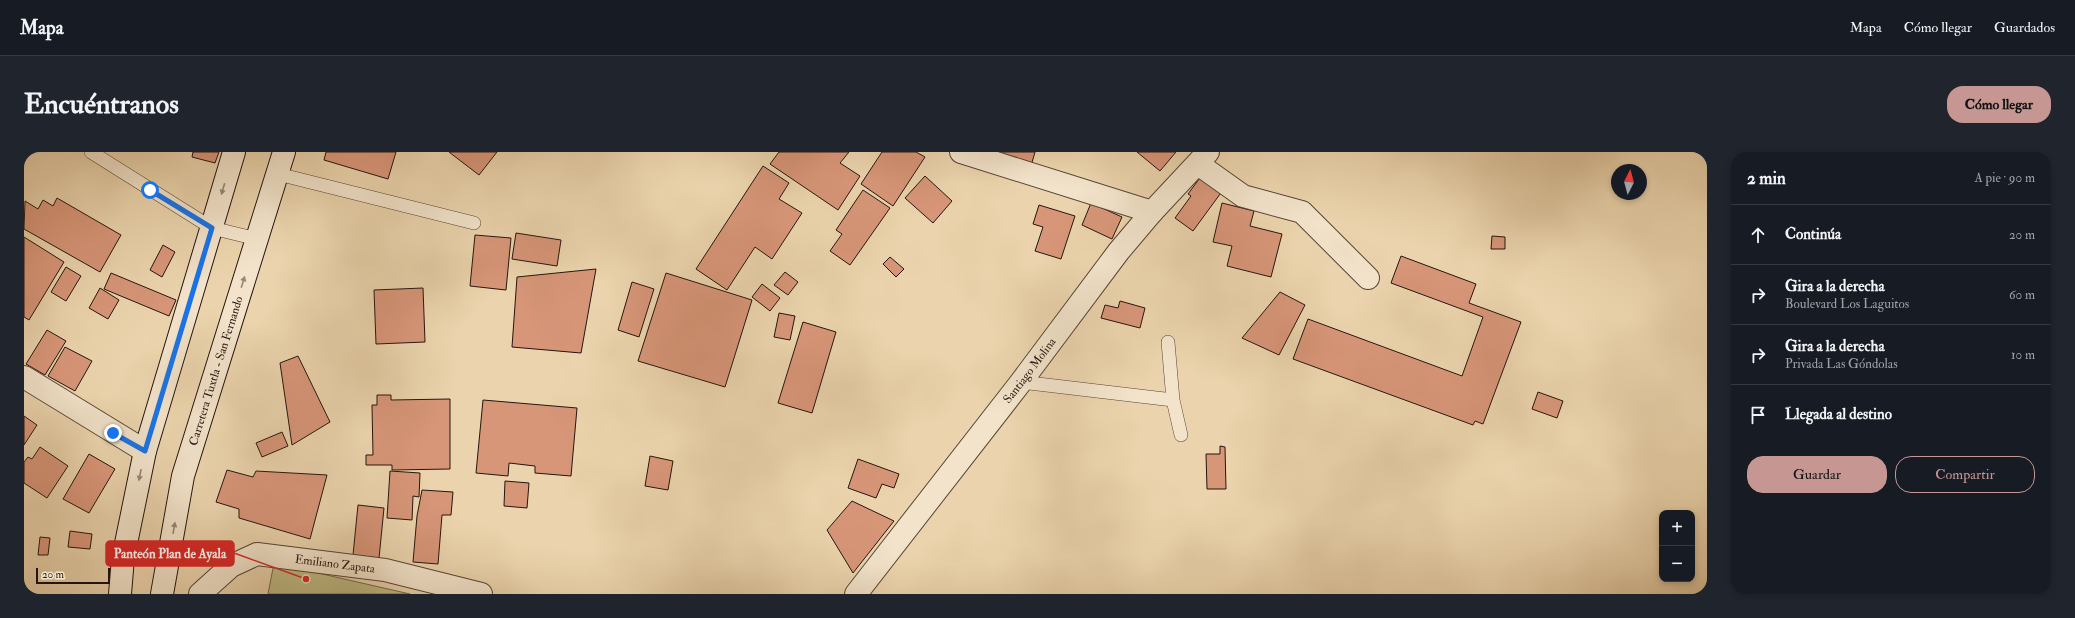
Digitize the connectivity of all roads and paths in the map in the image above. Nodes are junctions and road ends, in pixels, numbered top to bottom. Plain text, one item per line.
1 (91, 152) edge
2 (234, 152) edge
3 (284, 152) edge
4 (961, 152) edge
5 (1203, 158) edge
6 (278, 174) junction
7 (1152, 212) junction
8 (474, 223) dead end
9 (212, 228) junction
10 (257, 239) junction
11 (1368, 278) dead end
12 (1168, 342) dead end
13 (24, 377) edge
14 (1021, 382) junction
15 (1173, 400) junction
16 (1181, 435) dead end
17 (145, 451) junction
18 (120, 594) edge
19 (162, 594) edge
20 (200, 594) edge
21 (482, 594) edge
22 (856, 594) edge

1 - 9 lane
2 -> 9 street
3 - 6 street, Carretera Tuxtla - San Fernando
4 - 7 street
5 - 7 street, Santiago Molina
5 - 11 street
6 - 8 lane
6 - 10 street, Carretera Tuxtla - San Fernando
7 - 14 street, Santiago Molina
9 - 10 lane
9 - 17 street
19 -> 10 street, Carretera Tuxtla - San Fernando
12 - 15 lane
13 - 17 street
14 - 15 lane
14 - 22 street, Santiago Molina
15 - 16 lane
17 -> 18 street
20 - 21 street, Emiliano Zapata

